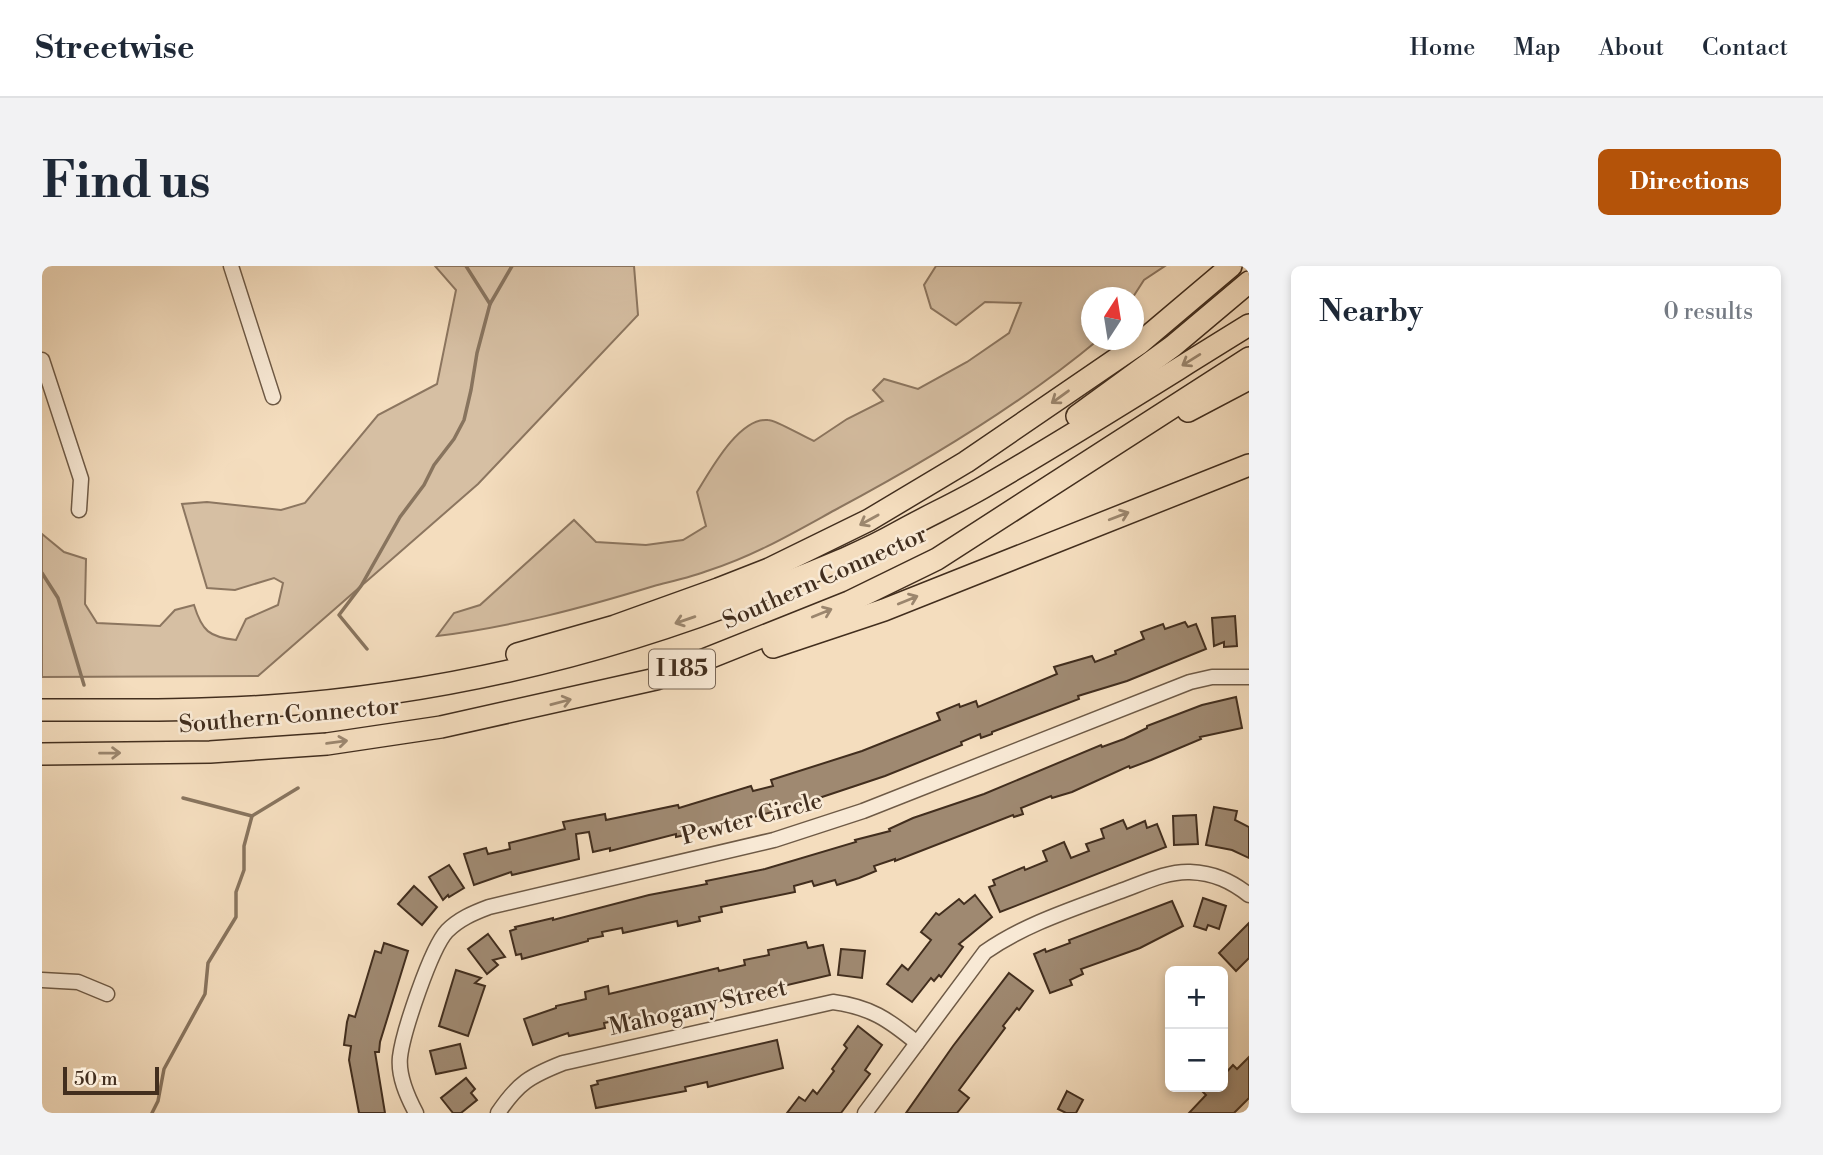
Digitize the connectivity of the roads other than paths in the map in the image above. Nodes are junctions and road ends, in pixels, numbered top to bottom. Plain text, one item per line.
1 (231, 266) edge
2 (1216, 266) edge
3 (1231, 266) edge
4 (1249, 282) edge
5 (1249, 324) edge
6 (1249, 358) edge
7 (42, 360) edge
8 (1103, 367) junction
9 (1249, 379) edge
10 (273, 397) dead end
11 (1113, 446) junction
12 (1249, 465) edge
13 (79, 510) dead end
14 (920, 520) junction
15 (1249, 677) edge
16 (656, 679) junction
17 (179, 709) junction
18 (42, 710) edge
19 (42, 754) edge
20 (1249, 895) edge
21 (42, 981) edge
22 (107, 994) dead end
23 (917, 1043) junction
24 (416, 1113) edge
25 (498, 1113) edge
26 (865, 1113) edge

1 - 10 street
2 - 8 highway
3 - 8 highway
4 - 14 highway
5 -> 14 highway, Southern Connector / I 185
6 - 11 highway, Southern Connector / I 185
7 - 13 street
8 -> 17 highway
9 - 11 highway
16 -> 11 highway, Southern Connector / I 185
16 -> 12 highway
14 -> 17 highway, Southern Connector / I 185
15 - 24 street, Pewter Circle
19 -> 16 highway, Southern Connector / I 185
17 - 18 highway, Southern Connector / I 185
20 - 23 street
21 - 22 street
23 - 25 street, Mahogany Street
23 - 26 street

